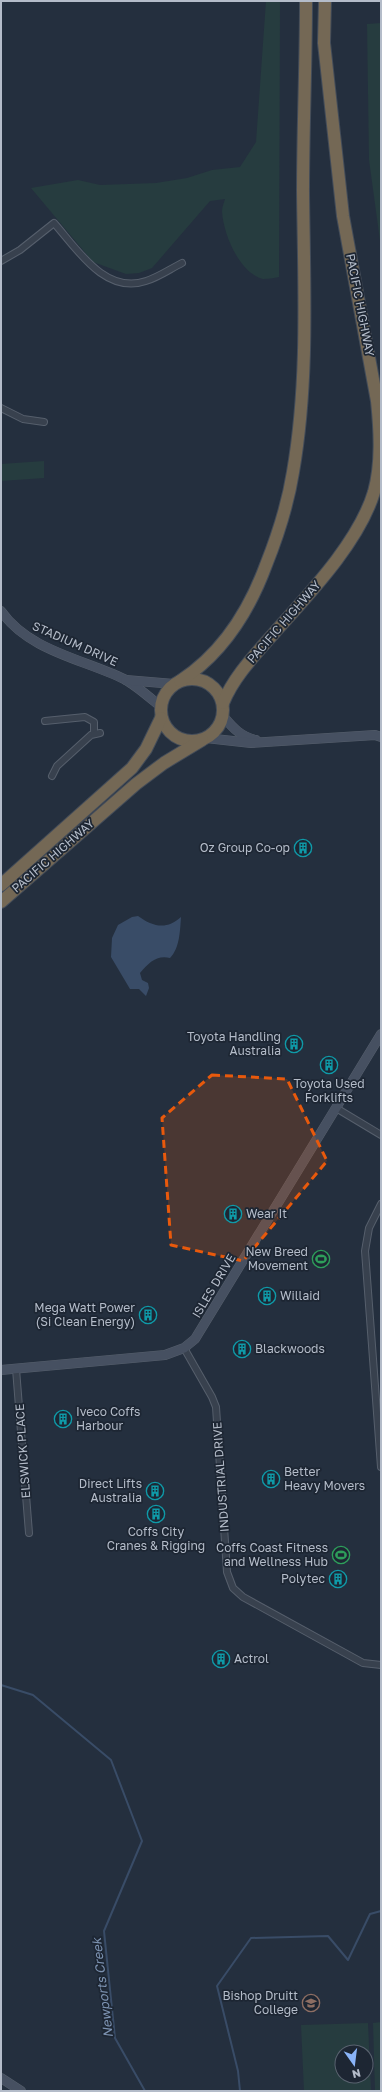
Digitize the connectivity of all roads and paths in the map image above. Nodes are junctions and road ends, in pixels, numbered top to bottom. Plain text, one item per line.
1 (306, 1) edge
2 (326, 1) edge
3 (1, 261) edge
4 (182, 263) dead end
5 (1, 408) edge
6 (44, 422) dead end
7 (1, 611) edge
8 (125, 680) junction
9 (177, 683) junction
10 (223, 703) junction
11 (161, 713) junction
12 (223, 716) junction
13 (45, 721) dead end
14 (381, 737) edge
15 (204, 739) junction
16 (266, 741) junction
17 (52, 776) dead end
18 (1, 885) edge
19 (1, 902) edge
20 (381, 1034) edge
21 (336, 1108) junction
22 (381, 1135) edge
23 (381, 1204) edge
24 (184, 1348) junction
25 (16, 1369) junction
26 (1, 1370) edge
27 (381, 1467) edge
28 (29, 1533) dead end
29 (381, 1665) edge
30 (1, 2078) edge
31 (21, 2091) edge

1 - 9 highway
2 - 10 highway, PACIFIC HIGHWAY
3 - 4 street
5 - 6 street
7 - 8 street, STADIUM DRIVE
8 - 9 street, STADIUM DRIVE
8 - 11 street, STADIUM DRIVE
9 - 10 highway
9 - 11 highway
10 - 12 highway
11 - 15 highway
11 - 18 highway, PACIFIC HIGHWAY
12 - 15 highway
12 - 16 street
13 - 17 street
14 - 16 street
15 - 16 street
15 - 19 highway, PACIFIC HIGHWAY
20 - 21 street, ISLES DRIVE
21 - 22 street
21 - 24 street, ISLES DRIVE
23 - 27 street
24 - 25 street, ISLES DRIVE
24 - 29 street, INDUSTRIAL DRIVE
25 - 26 street, ISLES DRIVE
25 - 28 street, ELSWICK PLACE
30 - 31 street

